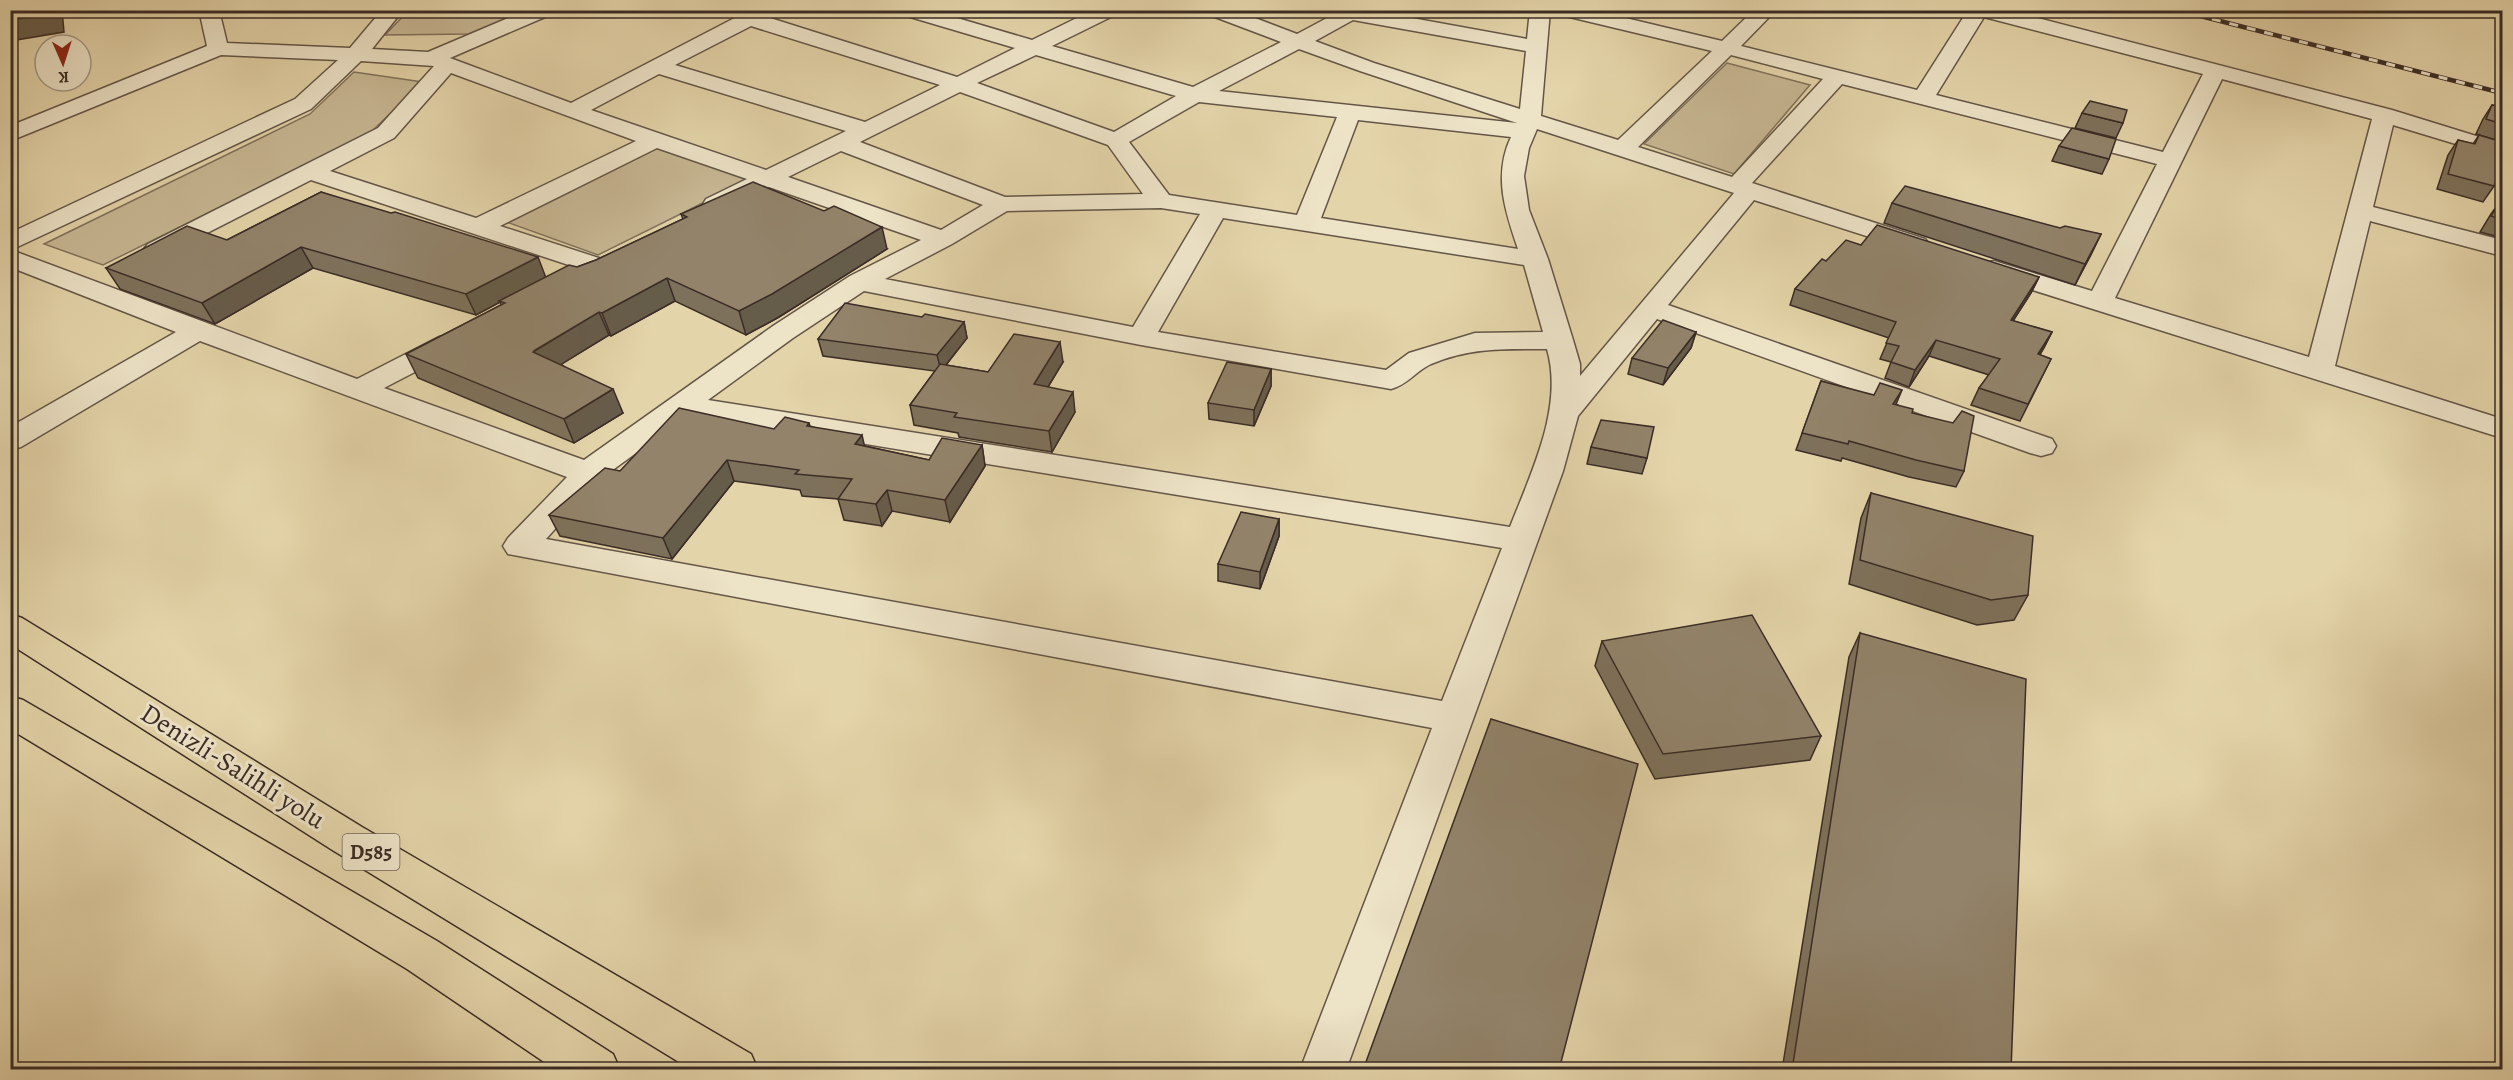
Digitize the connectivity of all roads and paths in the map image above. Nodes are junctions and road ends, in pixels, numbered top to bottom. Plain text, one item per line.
1 (209, 10) edge
2 (393, 10) edge
3 (545, 10) edge
4 (907, 10) edge
5 (1214, 10) edge
6 (1540, 10) edge
7 (1564, 10) edge
8 (1766, 10) edge
9 (1980, 10) edge
10 (1103, 11) edge
11 (1355, 12) edge
12 (758, 15) edge
13 (1299, 41) junction
14 (1035, 47) junction
15 (1536, 47) junction
16 (1726, 48) junction
17 (218, 49) junction
18 (356, 55) junction
19 (439, 61) junction
20 (658, 67) junction
21 (2215, 72) junction
22 (1837, 76) junction
23 (958, 84) junction
24 (1195, 94) junction
25 (1923, 98) junction
26 (572, 111) junction
27 (1350, 112) junction
28 (2384, 115) junction
29 (1527, 125) junction
30 (865, 129) junction
31 (10, 134) edge
32 (656, 140) junction
33 (1116, 140) junction
34 (839, 142) junction
35 (1622, 149) junction
36 (2502, 152) edge
37 (2171, 161) junction
38 (309, 172) junction
39 (766, 177) junction
40 (1743, 188) junction
41 (1161, 201) junction
42 (1002, 204) junction
43 (1215, 208) junction
44 (2360, 211) junction
45 (692, 216) edge
46 (1307, 222) junction
47 (478, 227) junction
48 (943, 239) junction
49 (10, 243) edge
50 (2502, 248) edge
51 (1941, 252) edge
52 (10, 258) edge
53 (1535, 259) junction
54 (1975, 263) edge
55 (565, 282) edge
56 (859, 282) junction
57 (84, 287) junction
58 (2099, 303) junction
59 (1651, 308) junction
60 (472, 330) edge
61 (198, 331) junction
62 (1141, 338) junction
63 (1559, 340) junction
64 (2319, 370) junction
65 (358, 390) junction
66 (682, 405) junction
67 (1563, 414) junction
68 (2502, 429) edge
69 (10, 440) edge
70 (2041, 446) dead end
71 (588, 473) junction
72 (1521, 540) junction
73 (10, 627) edge
74 (10, 710) edge
75 (1455, 718) junction
76 (597, 1070) edge
77 (735, 1070) edge
78 (1323, 1070) edge

1 - 17 street
2 - 18 street
3 - 19 street
4 - 14 street
5 - 13 street
6 - 15 street
7 - 16 street
8 - 16 street
9 - 21 street
9 - 25 street
10 - 14 street
11 - 13 street
11 - 15 street
12 - 20 street
12 - 23 street
13 - 24 street
13 - 29 street
14 - 23 street
14 - 24 street
15 - 29 street
16 - 22 street
16 - 35 street
17 - 18 street
17 - 31 street
18 - 19 street
18 - 49 street
19 - 26 street
19 - 38 street
20 - 26 street
20 - 30 street
21 - 28 street
21 - 37 street
22 - 25 street
22 - 40 street
23 - 30 street
23 - 33 street
24 - 27 street
24 - 33 street
25 - 37 street
26 - 32 street
27 - 29 street
27 - 46 street
28 - 36 street
28 - 44 street
29 - 35 street
29 - 53 street
30 - 34 street
32 - 39 street
32 - 47 street
33 - 41 street
34 - 39 street
34 - 42 street
35 - 40 street
37 - 58 street
38 - 47 street
38 - 57 street
39 - 45 street
39 - 48 street
40 - 51 street
40 - 59 street
41 - 42 street
41 - 43 street
42 - 48 street
43 - 46 street
43 - 62 street
44 - 50 street
44 - 64 street
46 - 53 street
47 - 55 street
48 - 56 street
52 - 57 street
53 - 63 street
54 - 58 street
56 - 62 street
56 - 66 street
57 - 61 street
58 - 64 street
59 - 67 street
59 - 70 street
60 - 65 street
61 - 65 street
61 - 69 street
62 - 63 street
63 - 67 street
64 - 68 street
65 - 71 street
66 - 71 street
66 - 72 street
67 - 72 street
71 - 75 street
72 - 75 street
73 - 77 highway, Denizli-Salihli yolu / D585
74 - 76 highway, D585
75 - 78 street

